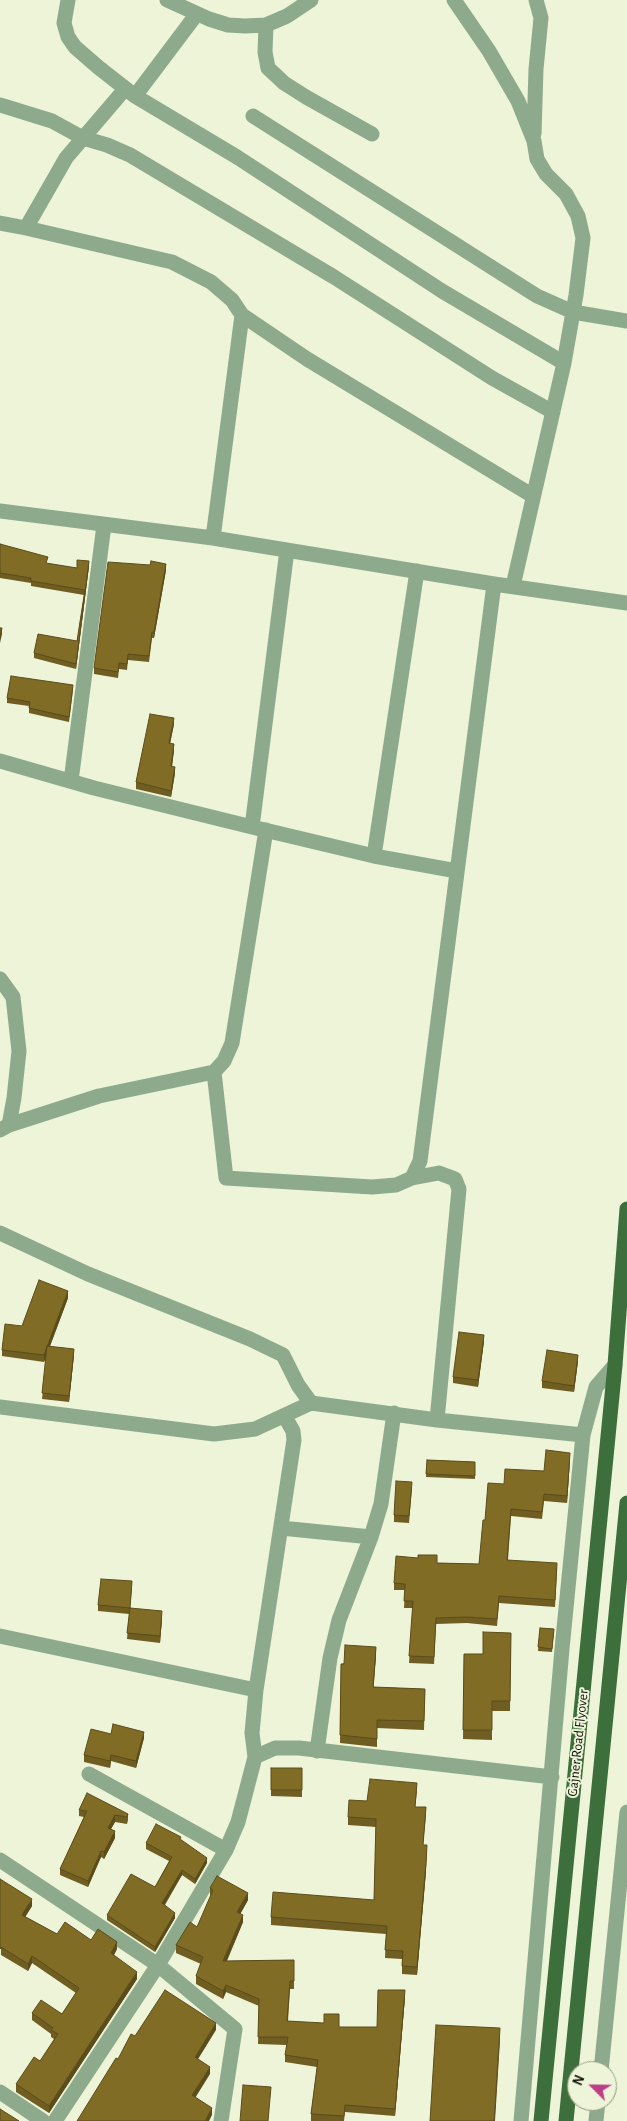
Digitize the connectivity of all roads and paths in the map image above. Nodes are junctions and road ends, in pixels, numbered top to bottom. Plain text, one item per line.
1 (68, 0) edge
2 (167, 0) edge
3 (311, 0) edge
4 (454, 0) edge
5 (536, 0) edge
6 (196, 15) junction
7 (266, 25) junction
8 (130, 93) junction
9 (0, 105) edge
10 (253, 116) dead end
11 (372, 134) dead end
12 (83, 138) junction
13 (534, 141) junction
14 (0, 223) edge
15 (26, 228) junction
16 (573, 312) junction
17 (242, 315) junction
18 (627, 321) edge
19 (564, 363) junction
20 (553, 412) junction
21 (533, 496) junction
22 (0, 512) edge
23 (104, 525) junction
24 (213, 538) junction
25 (287, 550) junction
26 (417, 571) junction
27 (494, 584) junction
28 (513, 586) junction
29 (627, 603) edge
30 (0, 761) edge
31 (71, 781) junction
32 (259, 829) junction
33 (374, 856) junction
34 (457, 871) junction
35 (0, 979) edge
36 (214, 1072) junction
37 (4, 1127) edge
38 (412, 1178) junction
39 (627, 1209) edge
40 (0, 1233) edge
41 (615, 1365) junction
42 (311, 1404) junction
43 (0, 1407) edge
44 (394, 1413) junction
45 (285, 1417) junction
46 (437, 1420) junction
47 (583, 1435) junction
48 (627, 1502) edge
49 (281, 1528) junction
50 (371, 1538) junction
51 (0, 1636) edge
52 (256, 1690) junction
53 (317, 1751) junction
54 (255, 1757) junction
55 (89, 1774) dead end
56 (552, 1777) junction
57 (627, 1812) edge
58 (226, 1850) junction
59 (0, 1860) edge
60 (158, 1965) junction
61 (602, 2061) edge
62 (0, 2092) edge
63 (43, 2121) edge
64 (55, 2121) edge
65 (221, 2121) edge
66 (521, 2121) edge
67 (541, 2121) edge
68 (566, 2121) edge

1 - 8 street
2 - 6 street
3 - 7 street
4 - 13 street
5 - 13 street
6 - 7 street
6 - 8 street
7 - 11 street
8 - 12 street
8 - 19 street
9 - 12 street
10 - 16 street
12 - 15 street
12 - 20 street
13 - 16 street
14 - 15 street
15 - 17 street
16 - 18 street
16 - 19 street
17 - 21 street
17 - 24 street
19 - 20 street
20 - 21 street
21 - 28 street
22 - 23 street
23 - 24 street
23 - 31 street
24 - 25 street
25 - 26 street
25 - 32 street
26 - 27 street
26 - 33 street
27 - 28 street
27 - 34 street
28 - 29 street
30 - 31 street
31 - 32 street
32 - 33 street
32 - 36 street
33 - 34 street
34 - 38 street
35 - 37 street
36 - 37 street
36 - 38 street
38 - 46 street
39 - 41 main road, Gajner Road Flyover
40 - 42 street
41 - 47 street
41 - 67 main road, Gajner Road Flyover
42 - 44 street
42 - 45 street
43 - 45 street
44 - 46 street
44 - 50 street
45 - 49 street
46 - 47 street
47 - 56 street
48 - 68 main road, Gajner Road Flyover
49 - 50 street
49 - 52 street
50 - 53 street
51 - 52 street
52 - 54 street
53 - 54 street
53 - 56 street
54 - 58 street
55 - 58 street
56 - 66 street
57 - 61 street
58 - 60 street
59 - 60 street
60 - 64 street
60 - 65 street
62 - 63 street

